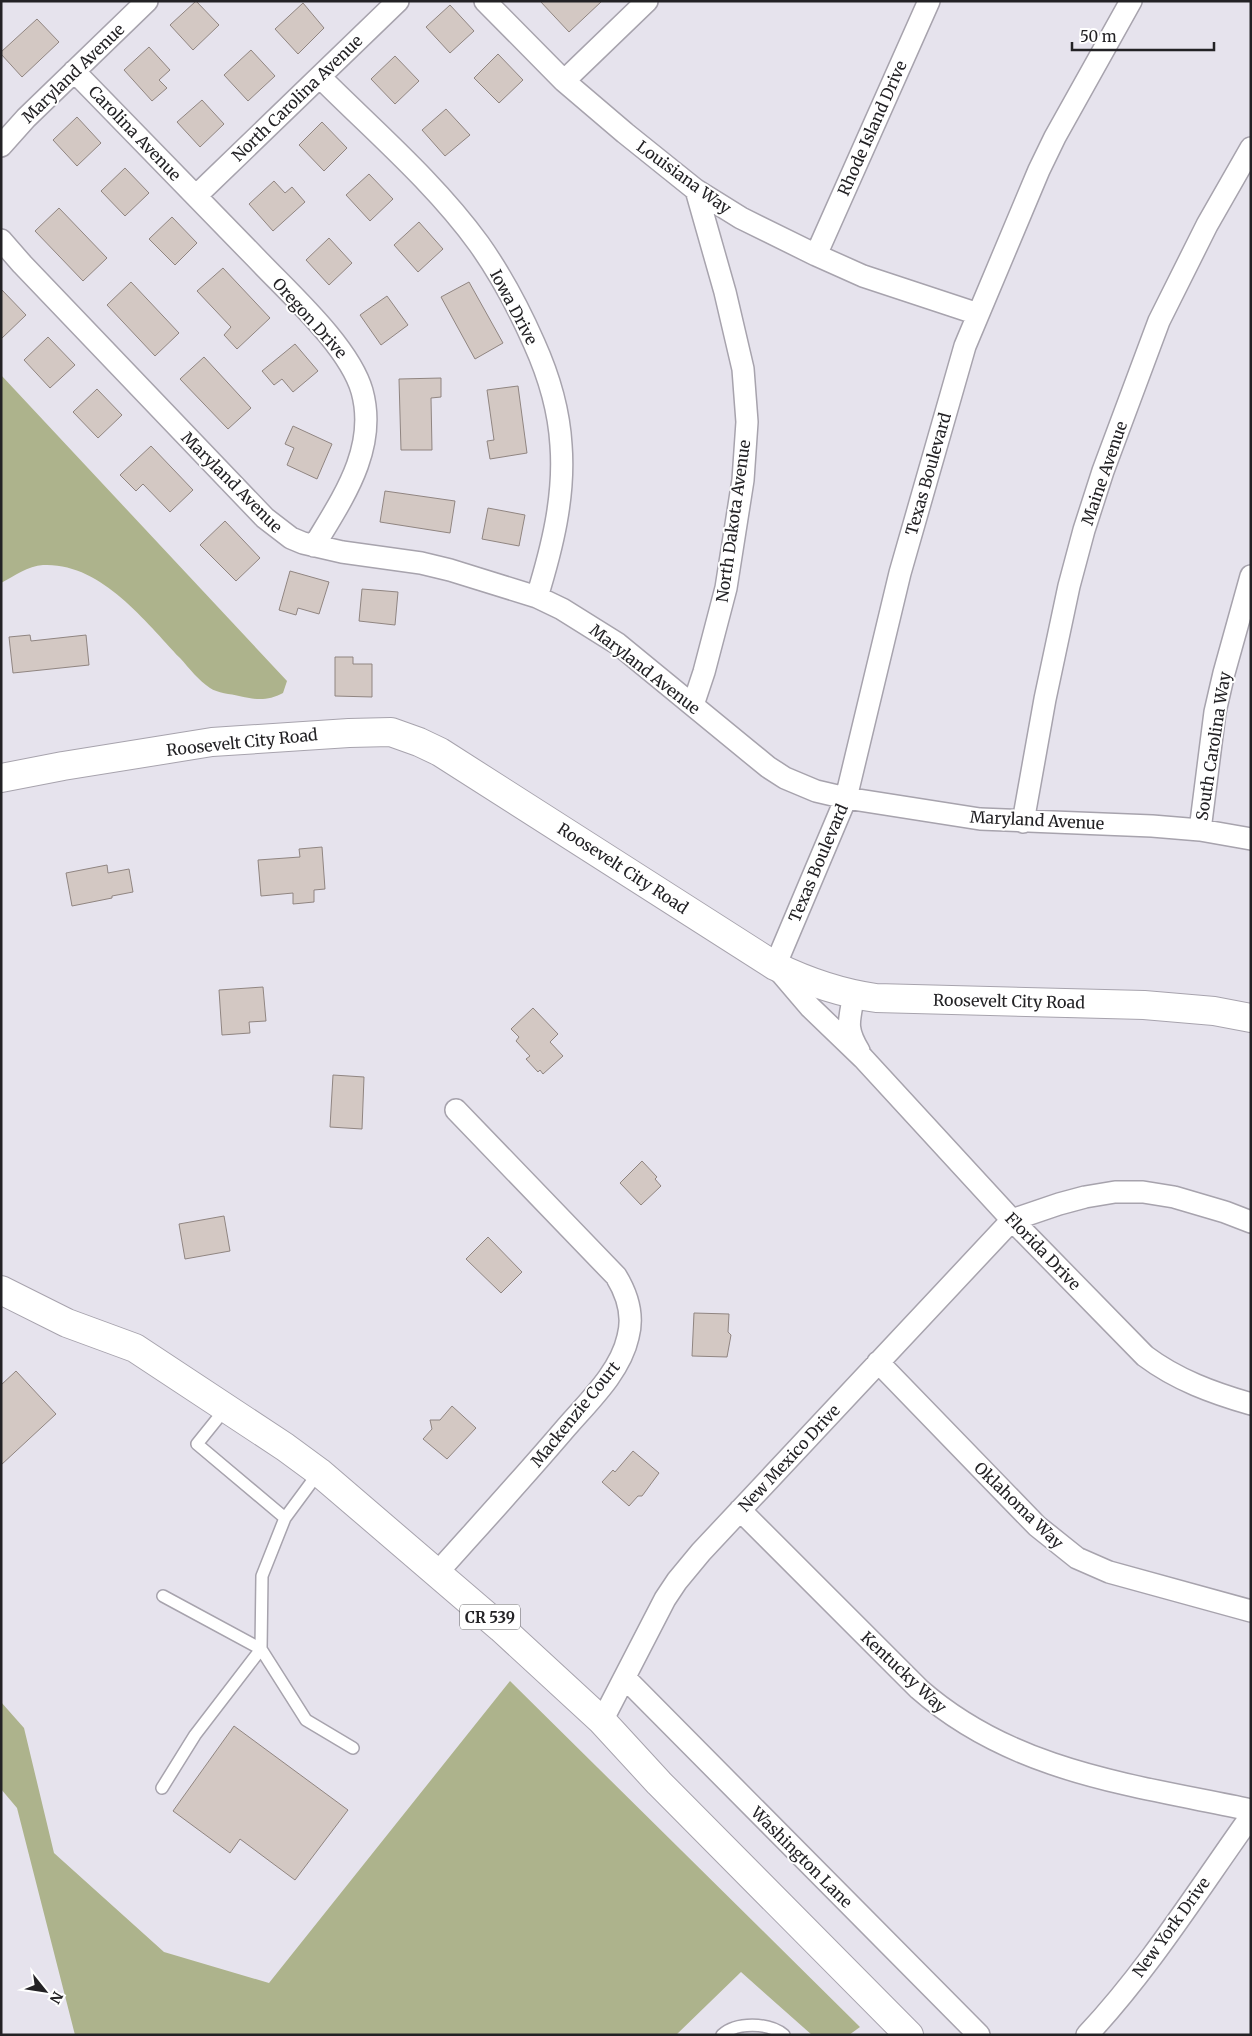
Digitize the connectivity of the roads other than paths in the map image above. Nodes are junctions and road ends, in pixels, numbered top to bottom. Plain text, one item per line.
1 (147, 1) edge
2 (398, 1) edge
3 (485, 1) edge
4 (647, 1) edge
5 (929, 1) edge
6 (1131, 1) edge
7 (74, 71) junction
8 (320, 77) junction
9 (564, 81) junction
10 (1, 146) edge
11 (1251, 148) edge
12 (696, 190) junction
13 (196, 196) junction
14 (1, 240) edge
15 (816, 255) junction
16 (978, 314) junction
17 (314, 546) junction
18 (1251, 576) edge
19 (537, 598) junction
20 (693, 705) junction
21 (1, 778) edge
22 (846, 798) junction
23 (1023, 822) junction
24 (1200, 830) junction
25 (1251, 839) edge
26 (775, 966) junction
27 (854, 995) junction
28 (1251, 1018) edge
29 (863, 1058) junction
30 (456, 1110) dead end
31 (1012, 1220) junction
32 (1251, 1222) edge
33 (1, 1290) edge
34 (878, 1362) junction
35 (1249, 1399) edge
36 (226, 1408) junction
37 (319, 1472) junction
38 (740, 1510) junction
39 (284, 1518) junction
40 (438, 1572) junction
41 (164, 1596) dead end
42 (1251, 1610) edge
43 (260, 1649) junction
44 (625, 1678) junction
45 (602, 1721) junction
46 (353, 1748) dead end
47 (162, 1788) dead end
48 (1251, 1810) edge
49 (1251, 1816) edge
50 (904, 2033) edge
51 (722, 2035) edge
52 (784, 2035) edge
53 (979, 2035) edge
54 (1087, 2035) edge

1 - 7 street, Maryland Avenue
2 - 8 street, North Carolina Avenue
3 - 9 street, Louisiana Way
4 - 9 street
5 - 15 street, Rhode Island Drive
6 - 16 street, Texas Boulevard
7 - 10 street, Maryland Avenue
7 - 13 street, Carolina Avenue
8 - 13 street, North Carolina Avenue
8 - 19 street, Iowa Drive
9 - 12 street, Louisiana Way
11 - 23 street, Maine Avenue
12 - 15 street, Louisiana Way
12 - 20 street, North Dakota Avenue
13 - 17 street, Oregon Drive
14 - 17 street, Maryland Avenue
15 - 16 street, Louisiana Way
16 - 22 street, Texas Boulevard
17 - 19 street, Maryland Avenue
18 - 24 street, South Carolina Way
19 - 20 street, Maryland Avenue
20 - 22 street, Maryland Avenue
21 - 26 street, Roosevelt City Road
22 - 23 street, Maryland Avenue
22 - 26 street, Texas Boulevard
23 - 24 street, Maryland Avenue
24 - 25 street, Maryland Avenue
26 - 27 street, Roosevelt City Road
26 - 29 street, Florida Drive
27 - 28 street, Roosevelt City Road
27 - 29 street, Florida Drive
29 - 31 street, Florida Drive
30 - 40 street, Mackenzie Court
31 - 32 street
31 - 34 street, New Mexico Drive
31 - 35 street, Florida Drive
33 - 36 street, CR 539
34 - 38 street, New Mexico Drive
34 - 42 street, Oklahoma Way
36 - 37 street, CR 539
36 - 39 lane
37 - 39 lane
37 - 40 street, CR 539
38 - 44 street, New Mexico Drive
38 - 48 street, Kentucky Way
39 - 43 lane
40 - 45 street, CR 539
41 - 43 lane
43 - 46 lane
43 - 47 lane
44 - 45 street, New Mexico Drive
44 - 53 street, Washington Lane
45 - 50 street, CR 539
49 - 54 street, New York Drive
51 - 52 lane

